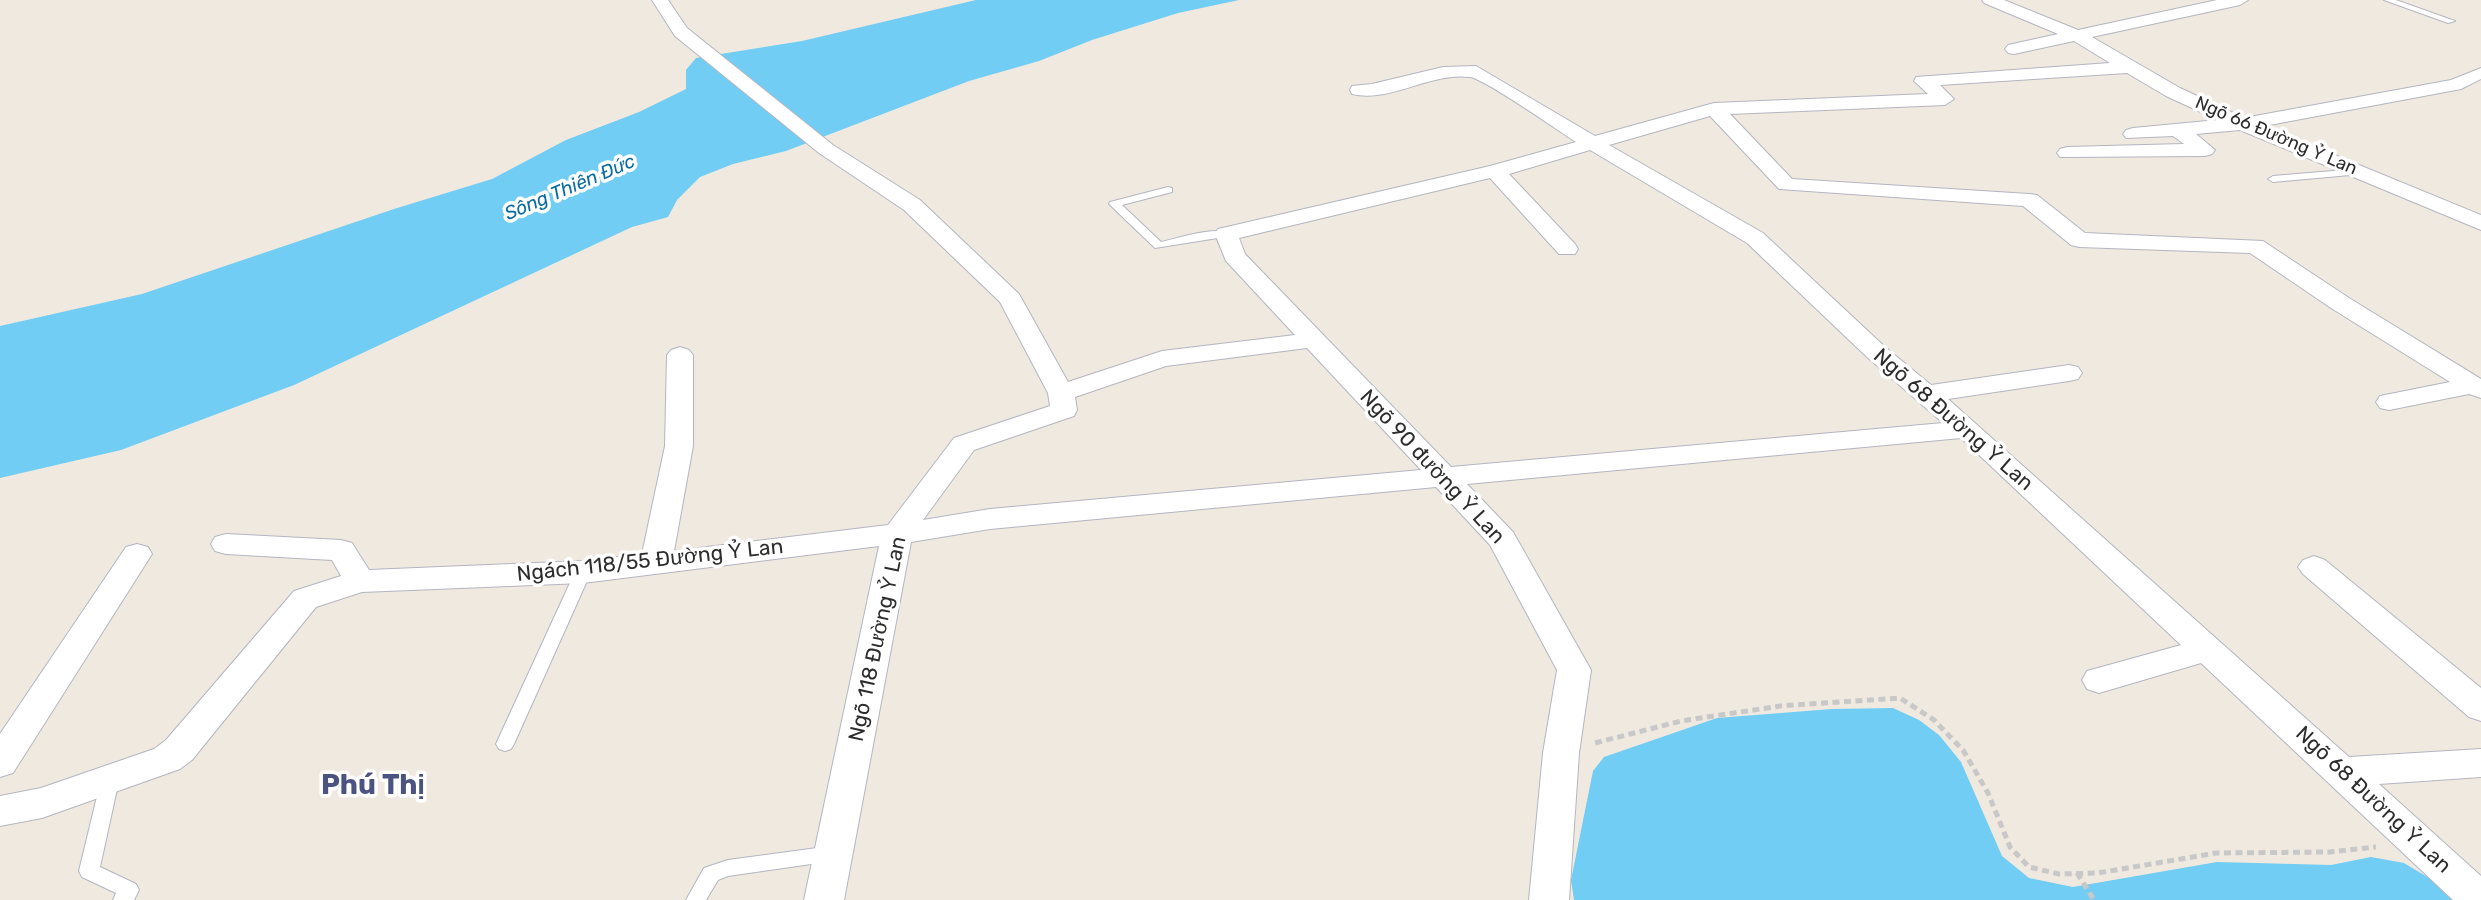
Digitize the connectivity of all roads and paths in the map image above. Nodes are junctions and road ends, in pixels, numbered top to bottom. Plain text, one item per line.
1 (660, 0) edge
2 (1990, 0) edge
3 (2240, 0) edge
4 (2388, 0) edge
5 (2451, 21) dead end
6 (2077, 36) junction
7 (2014, 50) dead end
8 (2131, 67) junction
9 (2481, 73) edge
10 (1359, 90) dead end
11 (1714, 109) junction
12 (2242, 124) junction
13 (2177, 130) junction
14 (2133, 134) dead end
15 (1595, 145) junction
16 (2067, 153) dead end
17 (1495, 171) junction
18 (2357, 172) junction
19 (2273, 179) dead end
20 (1168, 190) dead end
21 (2481, 223) edge
22 (1226, 234) junction
23 (1567, 249) dead end
24 (1312, 340) junction
25 (680, 355) dead end
26 (2069, 373) dead end
27 (2477, 387) edge
28 (1061, 393) junction
29 (1926, 394) junction
30 (2389, 402) dead end
31 (1967, 429) junction
32 (1446, 477) junction
33 (897, 534) junction
34 (226, 544) dead end
35 (137, 554) dead end
36 (656, 563) junction
37 (2314, 567) dead end
38 (583, 572) junction
39 (360, 581) junction
40 (2208, 649) junction
41 (2099, 680) dead end
42 (2481, 708) edge
43 (505, 744) dead end
44 (1561, 753) junction
45 (0, 763) edge
46 (2481, 763) edge
47 (2344, 772) junction
48 (110, 780) junction
49 (0, 811) edge
50 (2419, 842) junction
51 (833, 854) junction
52 (2077, 873) junction
53 (123, 900) edge
54 (696, 900) edge
55 (824, 900) edge
56 (1549, 900) edge
57 (2094, 900) edge
58 (2480, 900) edge

1 - 28 street
2 - 6 street, Ngõ 66 Đường Ỷ Lan
3 - 6 street
4 - 5 lane
6 - 7 street
6 - 8 street, Ngõ 66 Đường Ỷ Lan
8 - 11 street
8 - 12 street, Ngõ 66 Đường Ỷ Lan
9 - 12 street
10 - 15 street, Ngõ 68 Đường Ỷ Lan
11 - 15 street
11 - 27 street
12 - 13 street
12 - 18 street, Ngõ 66 Đường Ỷ Lan
13 - 14 street
13 - 16 street
15 - 17 street
15 - 29 street, Ngõ 68 Đường Ỷ Lan
17 - 22 street
17 - 23 street
18 - 19 lane
18 - 21 street, Ngõ 66 Đường Ỷ Lan
20 - 22 lane
22 - 24 street, Ngõ 90 đường Ỷ Lan
24 - 28 street
24 - 32 street, Ngõ 90 đường Ỷ Lan
25 - 36 street
26 - 29 street
27 - 30 street
28 - 33 street, Ngõ 118 Đường Ỷ Lan
29 - 31 street, Ngõ 68 Đường Ỷ Lan
31 - 32 street, Ngách 118/55 Đường Ỷ Lan
31 - 40 street, Ngõ 68 Đường Ỷ Lan
32 - 33 street, Ngách 118/55 Đường Ỷ Lan
32 - 44 street, Ngõ 90 đường Ỷ Lan
33 - 36 street, Ngách 118/55 Đường Ỷ Lan
33 - 51 street, Ngõ 118 Đường Ỷ Lan
34 - 39 street
35 - 45 street
36 - 38 street, Ngách 118/55 Đường Ỷ Lan
37 - 42 street
38 - 39 street, Ngách 118/55 Đường Ỷ Lan
38 - 43 lane
39 - 48 street, Ngách 118/55 Đường Ỷ Lan
40 - 41 street
40 - 47 street, Ngõ 68 Đường Ỷ Lan
44 - 52 path
44 - 56 street, Ngõ 90 đường Ỷ Lan
46 - 47 street
47 - 50 street, Ngõ 68 Đường Ỷ Lan
48 - 49 street, Ngách 118/55 Đường Ỷ Lan
48 - 53 lane
50 - 52 path
50 - 58 street, Ngõ 68 Đường Ỷ Lan
51 - 54 lane
51 - 55 street, Ngõ 118 Đường Ỷ Lan
52 - 57 path

